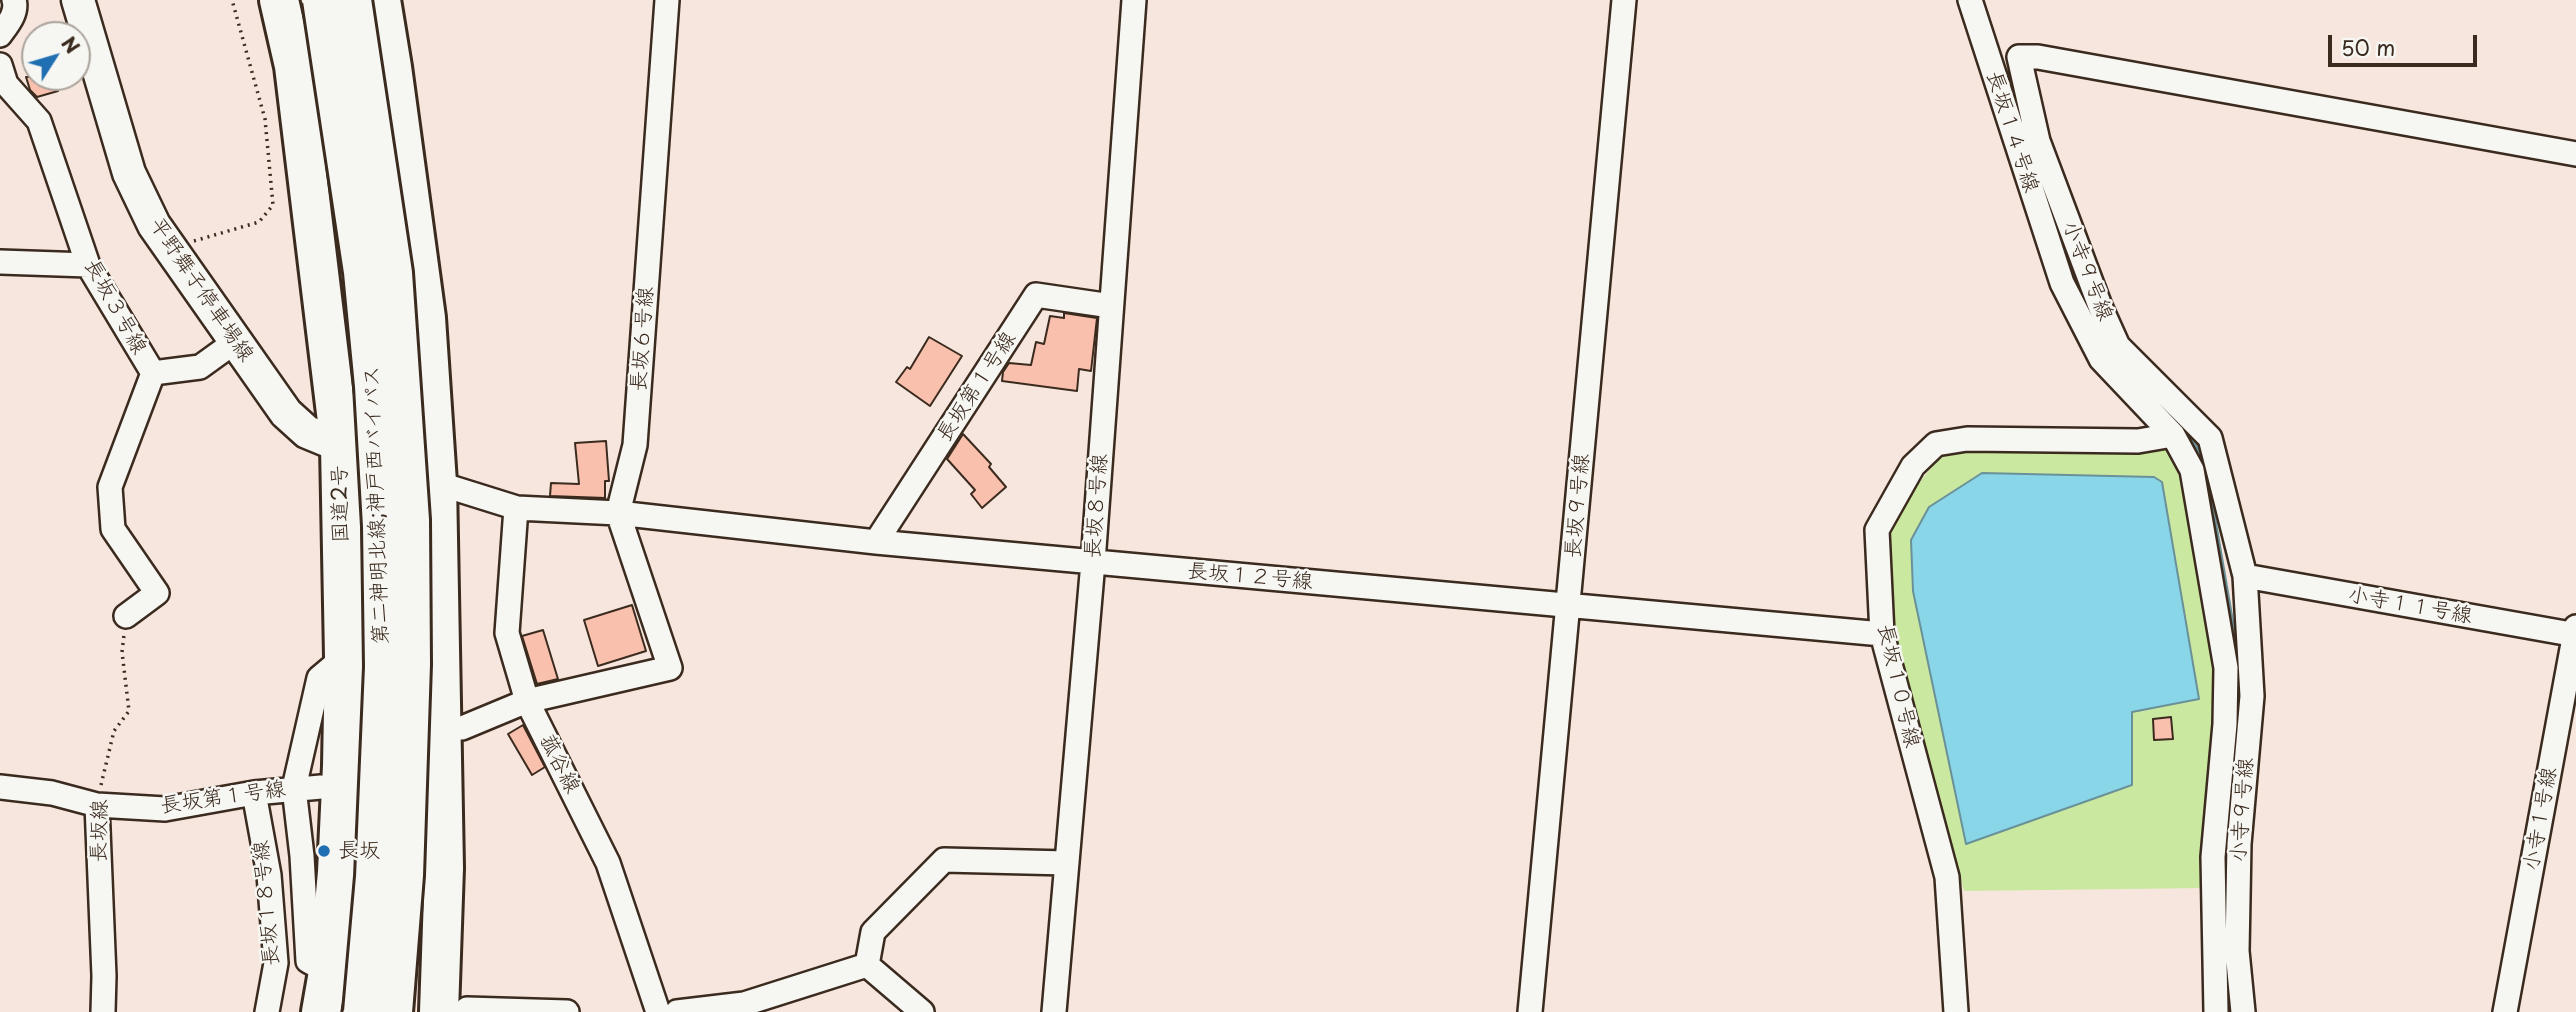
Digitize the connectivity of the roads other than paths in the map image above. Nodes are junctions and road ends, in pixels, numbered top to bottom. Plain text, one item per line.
1 (14, 0) edge
2 (78, 0) edge
3 (279, 0) edge
4 (322, 0) edge
5 (352, 0) edge
6 (381, 0) edge
7 (667, 0) edge
8 (1134, 0) edge
9 (1624, 0) edge
10 (1970, 0) edge
11 (0, 35) edge
12 (2003, 60) junction
13 (0, 65) edge
14 (2576, 154) edge
15 (0, 262) edge
16 (88, 265) junction
17 (1111, 306) junction
18 (236, 341) junction
19 (153, 373) junction
20 (2173, 435) junction
21 (340, 446) junction
22 (438, 482) junction
23 (516, 508) junction
24 (618, 513) junction
25 (876, 542) junction
26 (1093, 562) junction
27 (2245, 576) junction
28 (1569, 606) junction
29 (126, 616) road end
30 (2576, 632) edge
31 (1882, 634) junction
32 (344, 657) junction
33 (527, 701) junction
34 (2237, 727) junction
35 (462, 728) dead end
36 (429, 739) dead end
37 (389, 765) junction
38 (359, 784) dead end
39 (0, 787) edge
40 (321, 787) dead end
41 (294, 788) junction
42 (254, 793) junction
43 (97, 804) junction
44 (1067, 863) junction
45 (867, 965) junction
46 (328, 972) junction
47 (412, 1010) edge
48 (103, 1012) edge
49 (267, 1012) edge
50 (321, 1012) edge
51 (567, 1012) edge
52 (658, 1012) edge
53 (677, 1012) edge
54 (922, 1012) edge
55 (1054, 1012) edge
56 (1530, 1012) edge
57 (1956, 1012) edge
58 (2216, 1012) edge
59 (2243, 1012) edge
60 (2505, 1012) edge

1 - 11 street
2 - 18 main road, 平野舞子停車場線
3 - 21 highway, 国道2号
4 - 47 highway, 第二神明北線;神戸西バイパス, bridge
5 - 47 highway, 第二神明北線;神戸西バイパス, bridge
6 - 22 highway
7 - 24 street, 長坂６号線
8 - 17 street, 長坂８号線
9 - 28 street, 長坂９号線
10 - 12 street, 長坂１４号線
12 - 14 street
12 - 20 street, 長坂１４号線
12 - 27 street, 小寺９号線
13 - 16 street, 長坂３号線
15 - 16 street
16 - 19 street, 長坂３号線
17 - 25 street, 長坂第１号線
17 - 26 street, 長坂８号線
18 - 19 street
18 - 21 main road, 平野舞子停車場線
19 - 29 street, 長坂３号線
20 - 31 street, 長坂１０号線
20 - 34 street, 長坂１４号線
21 - 22 main road, 平野舞子停車場線
21 - 32 highway, 国道2号
22 - 23 street, 長坂１２号線
22 - 47 highway
23 - 24 street, 長坂１２号線
23 - 33 street, 菰谷線
24 - 25 street, 長坂１２号線
24 - 33 street
25 - 26 street, 長坂１２号線
26 - 28 street, 長坂１２号線
26 - 44 street, 長坂８号線
27 - 30 street, 小寺１１号線
27 - 34 street, 小寺９号線
28 - 31 street, 長坂１２号線
28 - 56 street, 長坂９号線
30 - 60 street, 小寺１号線
31 - 57 street, 長坂１０号線
32 - 41 street
32 - 46 highway, 国道2号
33 - 35 street
33 - 52 street, 菰谷線
34 - 58 street
34 - 59 street, 小寺９号線
36 - 37 street
37 - 38 street
37 - 47 street
39 - 43 street, 長坂第１号線
40 - 41 street, 長坂第１号線
41 - 42 street, 長坂第１号線
41 - 46 street
42 - 43 street, 長坂第１号線
42 - 49 street, 長坂１８号線
43 - 48 street, 長坂線
44 - 45 street
44 - 55 street, 長坂８号線
45 - 53 street
45 - 54 street
46 - 50 highway, 国道2号
47 - 51 street

